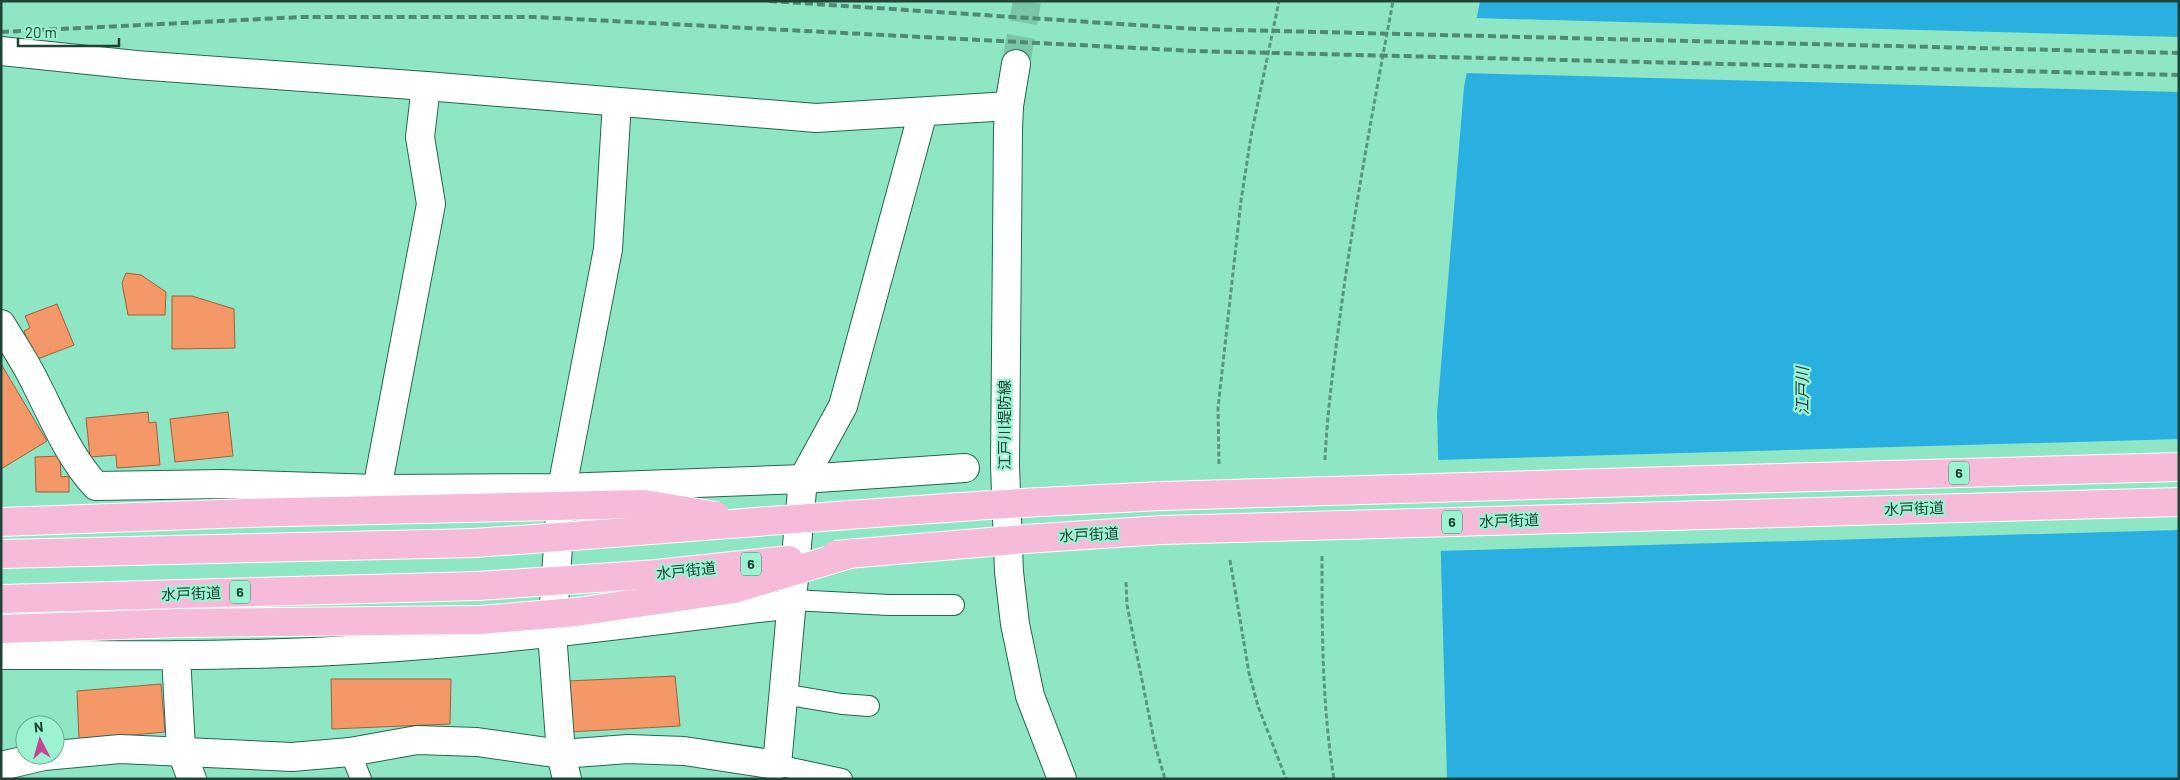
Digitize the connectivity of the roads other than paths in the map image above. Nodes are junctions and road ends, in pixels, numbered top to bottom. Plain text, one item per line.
1 (1, 51) edge
2 (1016, 64) tunnel mouth
3 (426, 86) junction
4 (617, 102) junction
5 (1009, 106) junction
6 (923, 112) junction
7 (1, 324) edge
8 (2179, 466) edge
9 (965, 468) dead end
10 (803, 479) junction
11 (562, 488) junction
12 (377, 489) junction
13 (2179, 502) edge
14 (1, 522) edge
15 (757, 522) junction
16 (853, 553) junction
17 (1, 554) edge
18 (1, 599) edge
19 (792, 602) junction
20 (954, 605) dead end
21 (1, 629) edge
22 (552, 634) junction
23 (1, 655) edge
24 (176, 655) junction
25 (783, 694) junction
26 (869, 706) dead end
27 (181, 750) junction
28 (350, 752) junction
29 (1, 766) edge
30 (564, 766) edge
31 (783, 770) edge
32 (192, 779) edge
33 (361, 779) edge
34 (842, 779) edge
35 (1062, 779) edge

1 - 3 street
2 - 5 street, 江戸川堤防線
3 - 4 street
3 - 12 street
4 - 6 street
4 - 11 street
5 - 6 street
5 - 35 street, 江戸川堤防線
6 - 10 street
7 - 12 street
8 - 15 highway, 6, bridge
9 - 10 street
10 - 11 street
10 - 19 street
11 - 12 street
11 - 22 street
13 - 16 highway, 水戸街道 / 6, bridge
14 - 15 highway, bridge
15 - 17 highway, 6, bridge
16 - 18 highway, 水戸街道 / 6, bridge
16 - 21 highway, bridge
19 - 20 lane
19 - 22 street
19 - 25 street
22 - 24 street
22 - 30 street
23 - 24 street
24 - 27 street
25 - 26 lane
25 - 31 street
27 - 28 street
27 - 29 street
27 - 32 street
28 - 30 street
28 - 33 lane
30 - 31 street
31 - 34 lane

